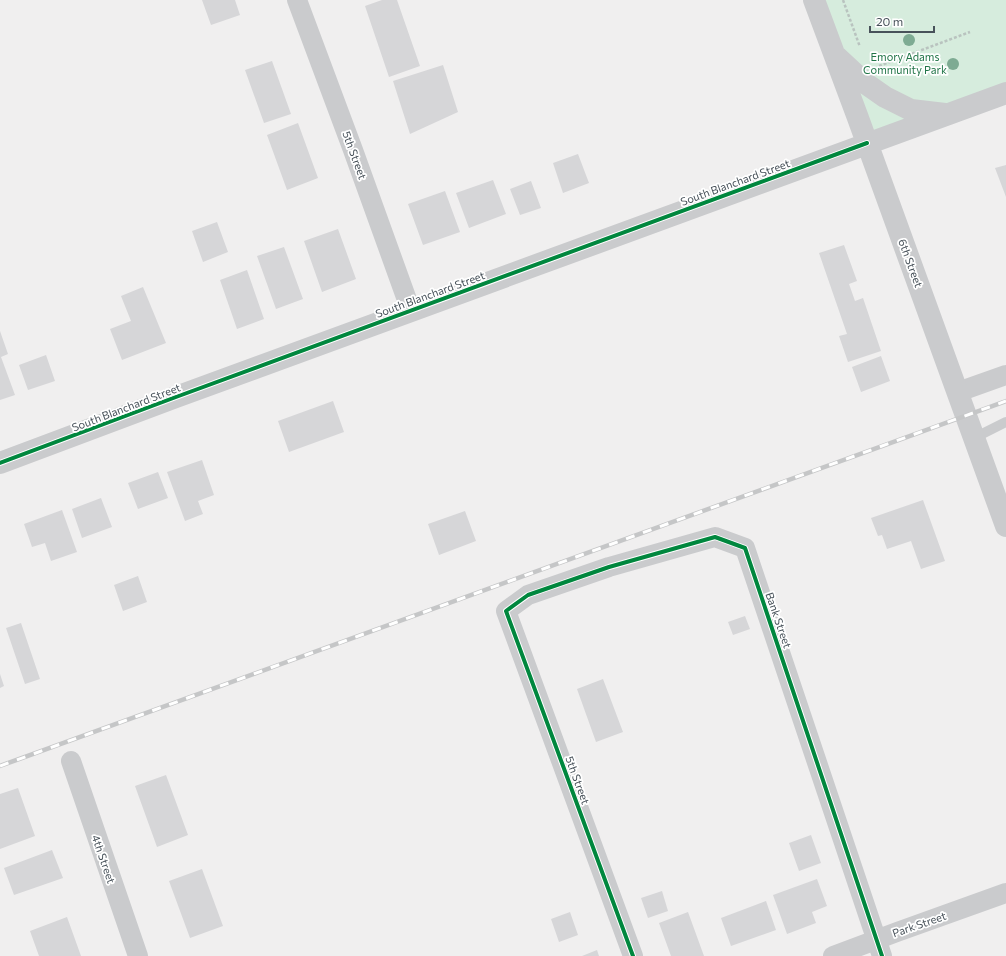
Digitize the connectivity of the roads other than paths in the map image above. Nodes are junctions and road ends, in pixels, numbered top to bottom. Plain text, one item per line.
1 (297, 0) edge
2 (814, 0) edge
3 (834, 54) junction
4 (1006, 93) edge
5 (948, 115) junction
6 (868, 143) junction
7 (411, 311) junction
8 (1006, 375) edge
9 (958, 392) junction
10 (1006, 422) edge
11 (974, 438) junction
12 (0, 463) edge
13 (1006, 526) edge
14 (506, 611) joint
15 (71, 761) dead end
16 (1006, 893) edge
17 (879, 948) edge
18 (138, 956) edge
19 (633, 956) edge
20 (833, 956) edge

1 - 7 street, 5th Street
2 - 3 street, 6th Street
3 - 5 street
3 - 6 street, 6th Street
4 - 5 street, South Blanchard Street
5 - 6 street, South Blanchard Street
6 - 7 street, South Blanchard Street
6 - 9 street, 6th Street
7 - 12 street, South Blanchard Street
8 - 9 street
9 - 11 street, 6th Street
10 - 11 lane
11 - 13 street, 6th Street
14 - 17 street, Bank Street
14 - 19 street, 5th Street
15 - 18 street, 4th Street
16 - 17 street, Park Street
17 - 20 street, Park Street

